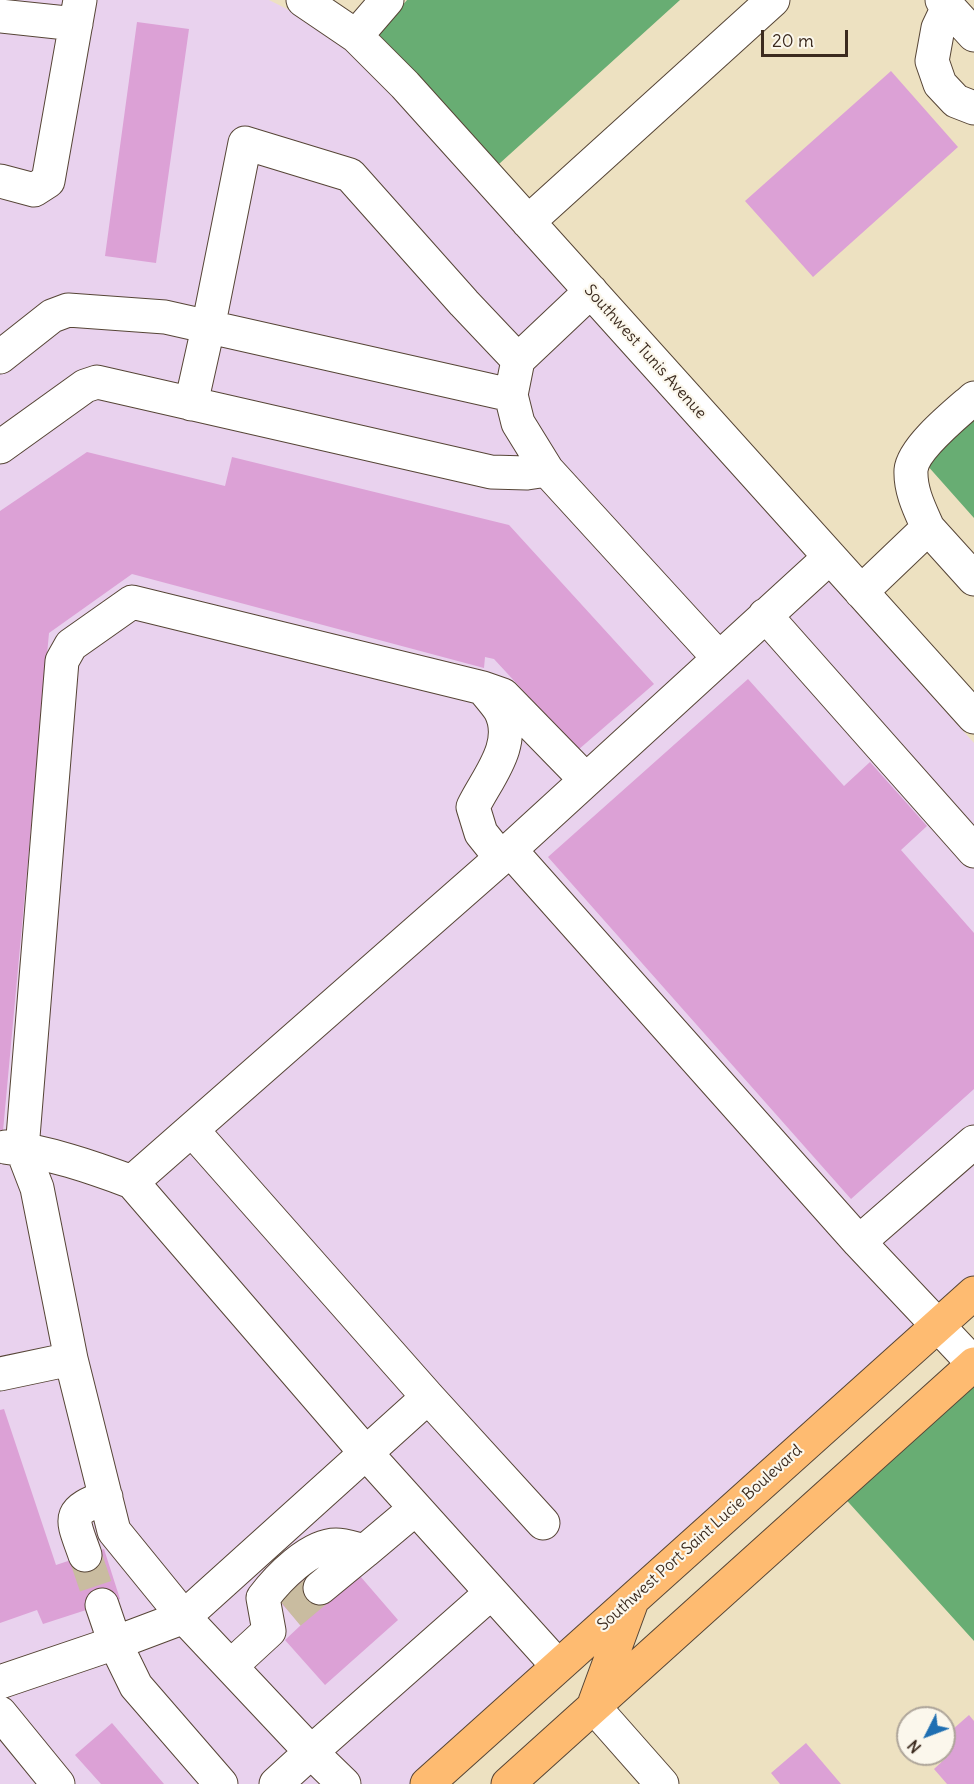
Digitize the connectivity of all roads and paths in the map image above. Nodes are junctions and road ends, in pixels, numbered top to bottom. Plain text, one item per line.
1 (303, 0) edge
2 (387, 0) edge
3 (773, 0) edge
4 (945, 4) edge
5 (78, 12) edge
6 (0, 16) edge
7 (974, 35) edge
8 (357, 36) junction
9 (974, 108) edge
10 (0, 181) edge
11 (528, 222) junction
12 (591, 291) junction
13 (208, 328) junction
14 (0, 357) edge
15 (518, 360) junction
16 (511, 395) junction
17 (974, 398) edge
18 (191, 404) junction
19 (0, 447) edge
20 (547, 470) junction
21 (928, 528) junction
22 (830, 557) junction
23 (974, 579) edge
24 (861, 592) junction
25 (765, 615) junction
26 (718, 657) junction
27 (483, 688) junction
28 (974, 717) edge
29 (586, 780) junction
30 (974, 851) edge
31 (505, 854) junction
32 (192, 1130) junction
33 (974, 1142) edge
34 (11, 1147) edge
35 (132, 1182) junction
36 (860, 1242) junction
37 (974, 1293) edge
38 (938, 1325) junction
39 (71, 1359) junction
40 (974, 1364) edge
41 (0, 1374) edge
42 (429, 1397) junction
43 (366, 1454) junction
44 (106, 1497) junction
45 (415, 1509) junction
46 (543, 1523) dead end
47 (365, 1551) junction
48 (85, 1555) tunnel mouth
49 (320, 1588) tunnel mouth
50 (491, 1593) junction
51 (634, 1596) junction
52 (102, 1605) tunnel mouth
53 (184, 1617) junction
54 (115, 1643) junction
55 (557, 1665) junction
56 (231, 1666) junction
57 (0, 1682) edge
58 (594, 1707) junction
59 (0, 1713) edge
60 (311, 1752) junction
61 (58, 1784) edge
62 (221, 1784) edge
63 (276, 1784) edge
64 (344, 1784) edge
65 (426, 1784) edge
66 (508, 1784) edge
67 (662, 1784) edge

1 - 8 street, Southwest Tunis Avenue
2 - 8 street
3 - 11 street
4 - 7 street
4 - 9 street
5 - 6 street
5 - 10 street
8 - 11 street, Southwest Tunis Avenue
11 - 12 street, Southwest Tunis Avenue
12 - 15 street
12 - 22 street, Southwest Tunis Avenue
13 - 14 street
13 - 15 street
13 - 16 street
13 - 18 street
15 - 16 street
16 - 20 street
17 - 21 street
18 - 19 street
18 - 20 street
20 - 26 street
21 - 23 street
21 - 24 street
22 - 24 street, Southwest Tunis Avenue
22 - 25 street
24 - 28 street, Southwest Tunis Avenue
25 - 26 street
25 - 30 street
26 - 29 street
27 - 29 street
27 - 31 street
27 - 34 street
29 - 31 street
31 - 32 street
31 - 36 street
32 - 35 street
32 - 42 street
33 - 36 street
34 - 35 street
34 - 39 street
35 - 43 street
36 - 38 street
37 - 38 main road, Southwest Port Saint Lucie Boulevard
38 - 40 street
38 - 51 main road, Southwest Port Saint Lucie Boulevard
39 - 41 street
39 - 44 street
40 - 58 main road
42 - 43 street
42 - 46 street
43 - 45 street
43 - 53 street
44 - 48 street
44 - 53 street
45 - 47 street
45 - 50 street
47 - 49 street
47 - 56 street
50 - 55 street
50 - 60 street
51 - 55 main road, Southwest Port Saint Lucie Boulevard
51 - 58 main road
52 - 54 street
53 - 54 street
53 - 56 street
54 - 57 street
54 - 62 street
55 - 65 main road, Southwest Port Saint Lucie Boulevard
56 - 60 street
58 - 66 main road
58 - 67 street
59 - 61 street
60 - 63 street
60 - 64 street

